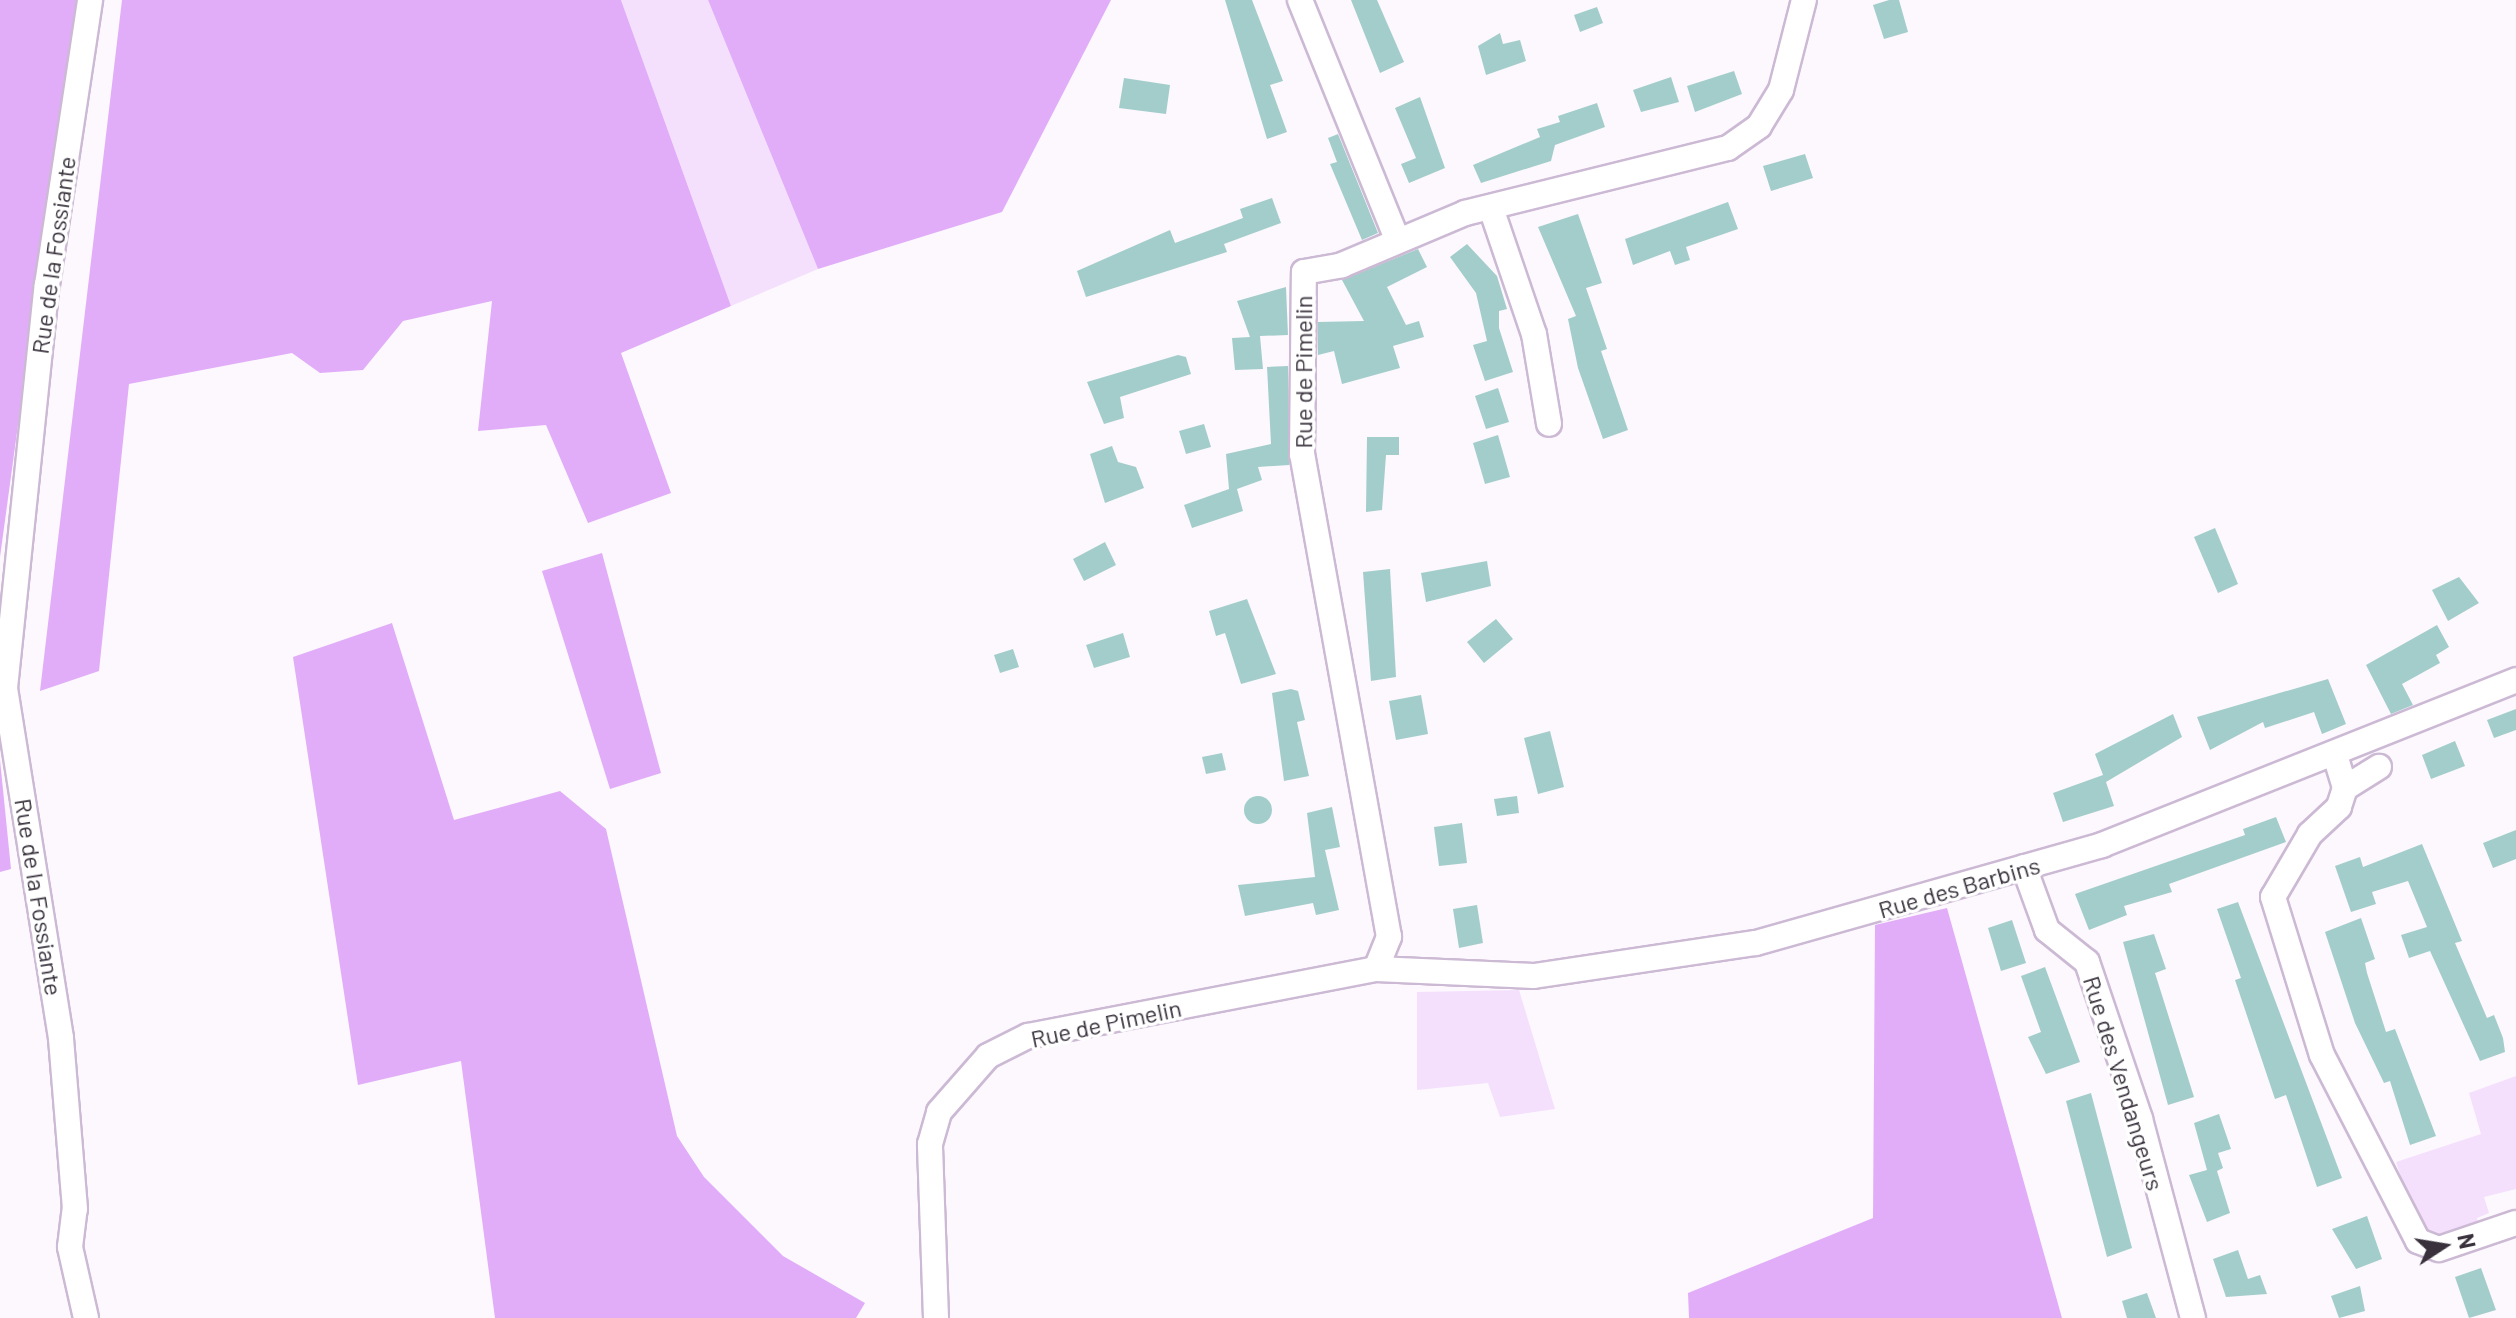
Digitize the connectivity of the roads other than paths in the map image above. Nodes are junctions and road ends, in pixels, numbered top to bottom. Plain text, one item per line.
1 (90, 0) edge
2 (1300, 0) edge
3 (1804, 0) edge
4 (1491, 208) junction
5 (1397, 239) junction
6 (1549, 424) dead end
7 (2516, 680) edge
8 (2335, 755) junction
9 (2379, 767) dead end
10 (2345, 788) junction
11 (2024, 867) junction
12 (1389, 937) junction
13 (1376, 969) junction
14 (1401, 970) junction
15 (2514, 1231) edge
16 (86, 1318) edge
17 (936, 1318) edge
18 (2193, 1318) edge

1 - 16 street, Rue de la Fossiante
2 - 5 street
3 - 4 street, Rue de Pimelin
4 - 5 street, Rue de Pimelin
4 - 6 street
5 - 12 street, Rue de Pimelin
7 - 8 street, Rue des Barbins
8 - 10 street
8 - 11 street, Rue des Barbins
9 - 10 street
10 - 15 street
11 - 14 street, Rue des Barbins
11 - 18 street, Rue des Vendangeurs
12 - 13 street
12 - 14 street, Rue de Pimelin
13 - 14 street, Rue des Barbins
13 - 17 street, Rue de Pimelin

